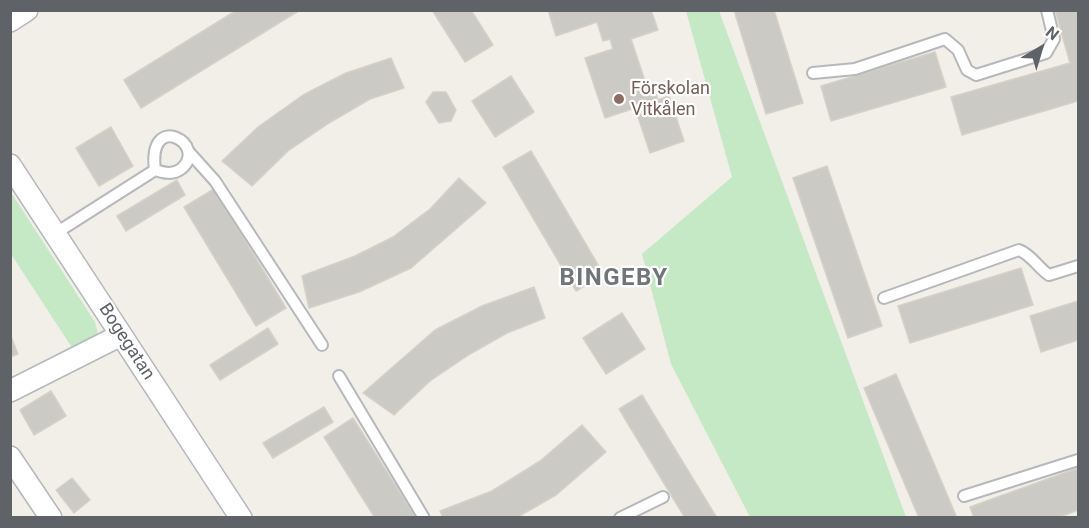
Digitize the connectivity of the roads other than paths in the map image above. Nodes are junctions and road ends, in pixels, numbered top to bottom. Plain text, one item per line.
1 (27, 10) edge
2 (1047, 10) edge
3 (10, 21) edge
4 (813, 74) dead end
5 (189, 152) junction
6 (10, 165) edge
7 (154, 170) junction
8 (56, 233) junction
9 (1078, 266) edge
10 (884, 298) dead end
11 (121, 336) junction
12 (322, 345) dead end
13 (339, 376) dead end
14 (10, 391) edge
15 (10, 457) edge
16 (1078, 460) edge
17 (964, 496) dead end
18 (663, 497) dead end
19 (51, 518) edge
20 (241, 518) edge
21 (424, 518) edge
22 (620, 518) edge

1 - 3 street
2 - 4 lane
5 - 7 lane
5 - 7 lane
5 - 12 lane
6 - 8 street, Bogegatan
7 - 8 lane
8 - 11 street, Bogegatan
9 - 10 lane
11 - 14 street
11 - 20 street, Bogegatan
13 - 21 lane
15 - 19 street
16 - 17 lane
18 - 22 lane

